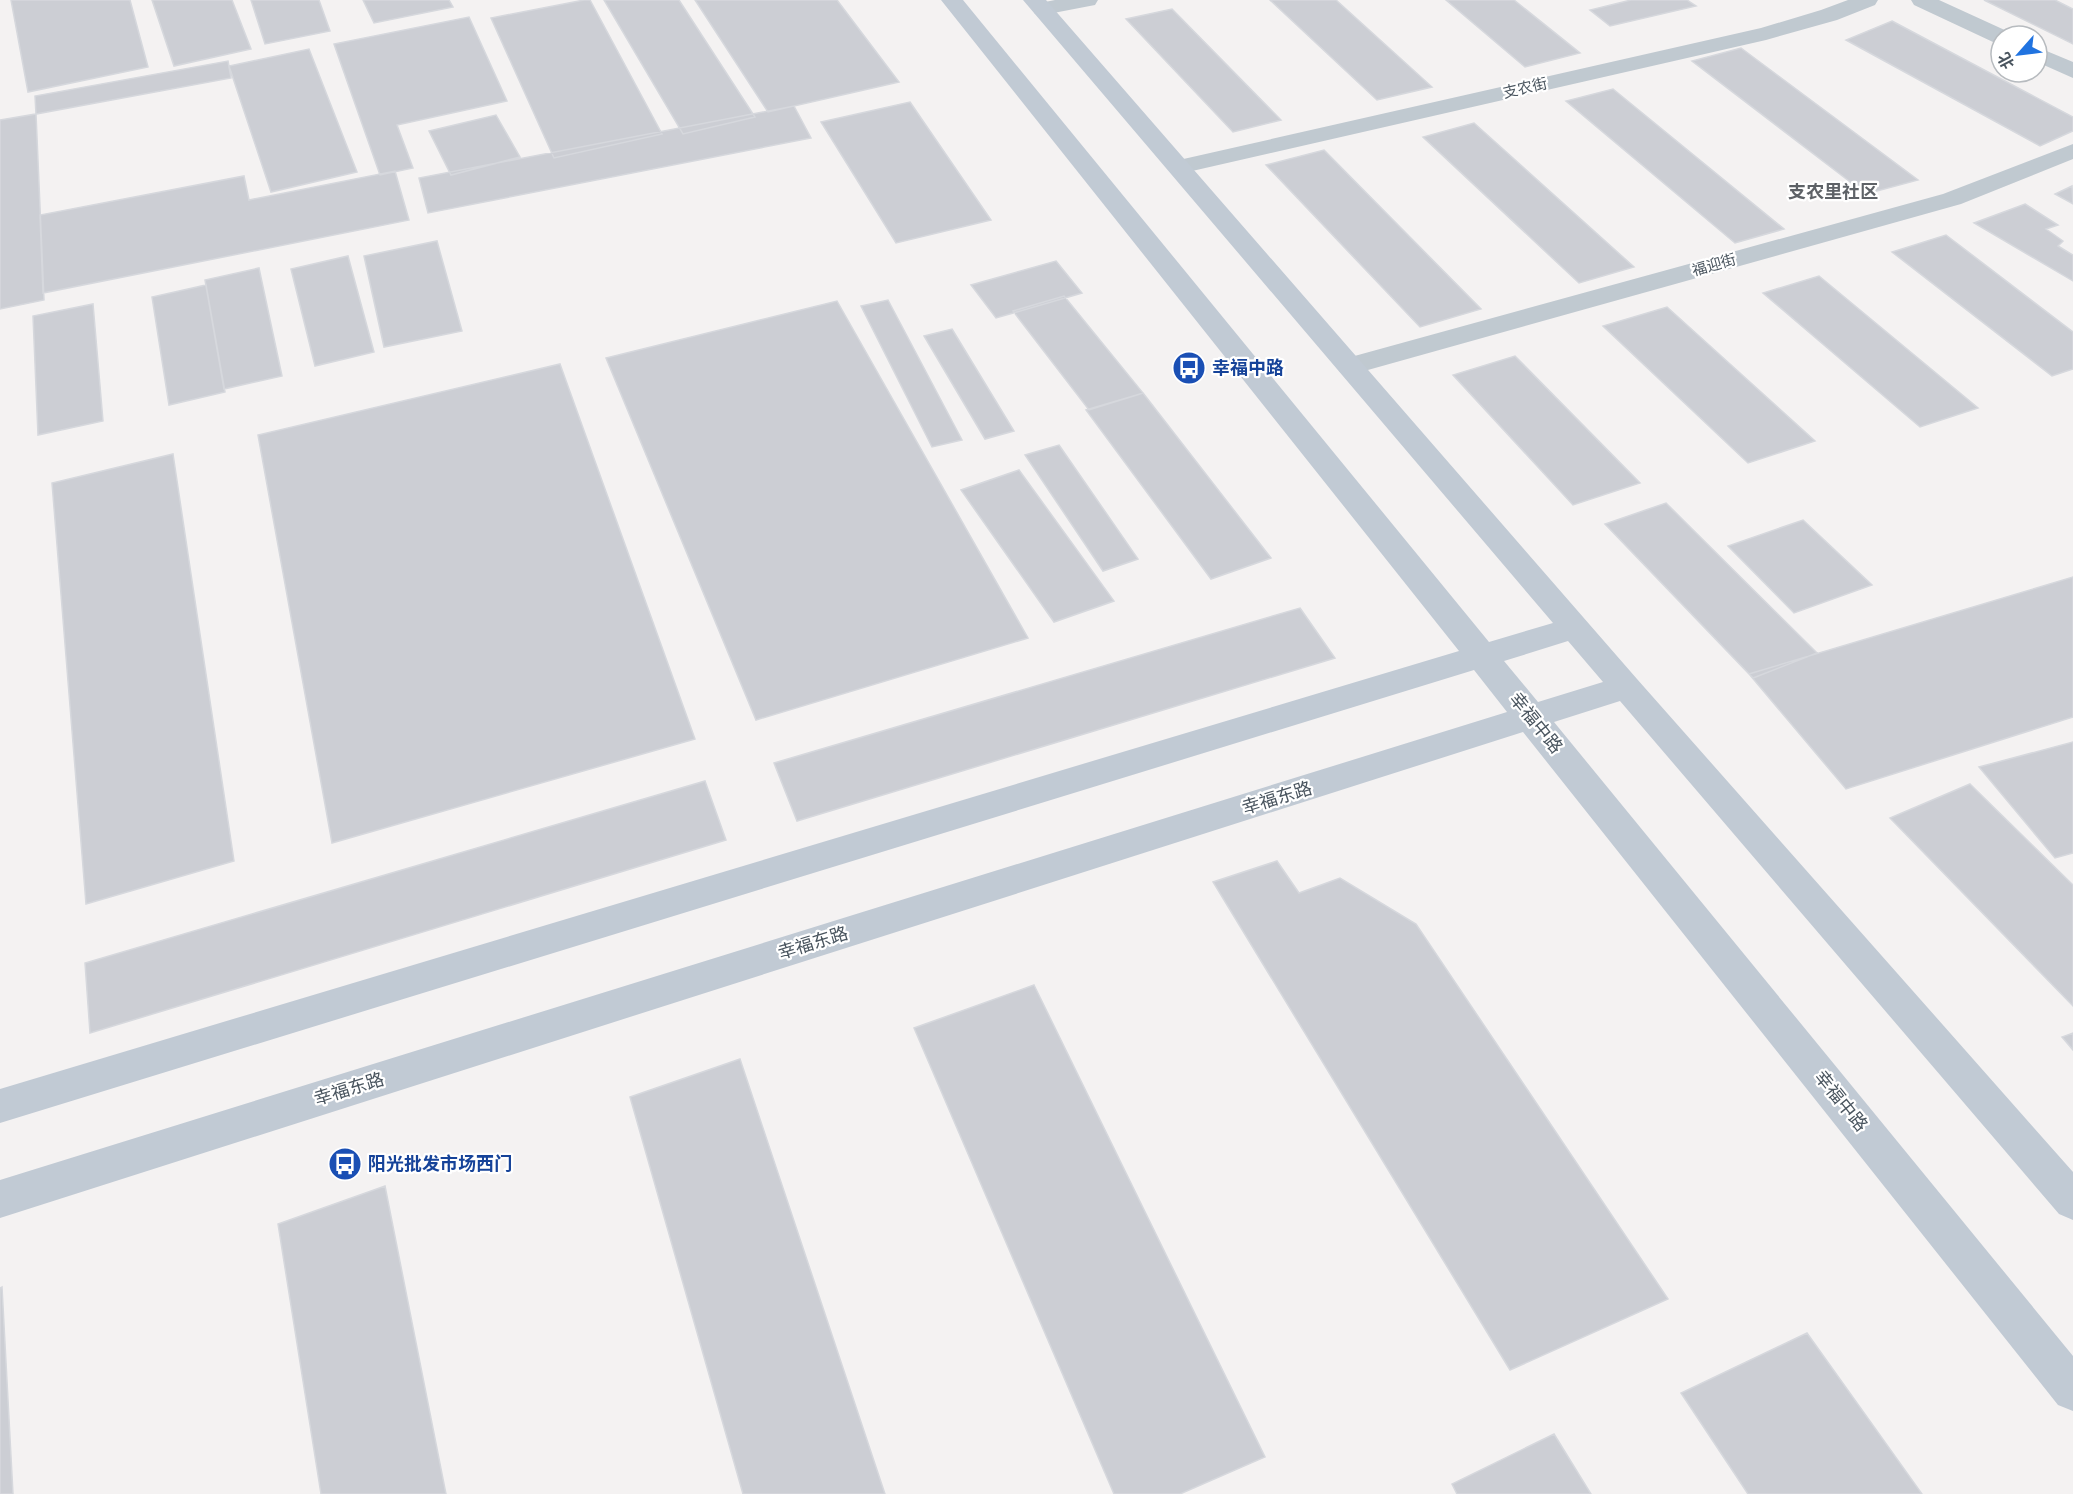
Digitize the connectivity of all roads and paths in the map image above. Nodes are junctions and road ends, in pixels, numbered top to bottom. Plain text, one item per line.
1 (952, 0) edge
2 (1087, 0) edge
3 (1868, 0) edge
4 (1922, 0) edge
5 (1038, 5) edge
6 (1989, 31) edge
7 (2049, 60) edge
8 (2073, 71) edge
9 (2073, 151) edge
10 (1179, 166) junction
11 (1350, 366) junction
12 (1574, 628) junction
13 (1481, 655) junction
14 (1626, 687) junction
15 (1532, 717) junction
16 (0, 1106) edge
17 (0, 1199) edge
18 (2073, 1201) edge
19 (2073, 1390) edge

1 - 13 street, 幸福中路
2 - 5 street
3 - 10 street, 支农街
4 - 6 street
5 - 10 street
7 - 8 street
9 - 11 street, 福迎街
10 - 11 street
11 - 12 street
12 - 13 street
12 - 14 street
13 - 15 street, 幸福中路
13 - 16 street
14 - 15 street, 幸福东路
14 - 18 street
15 - 17 street, 幸福东路
15 - 19 street, 幸福中路

